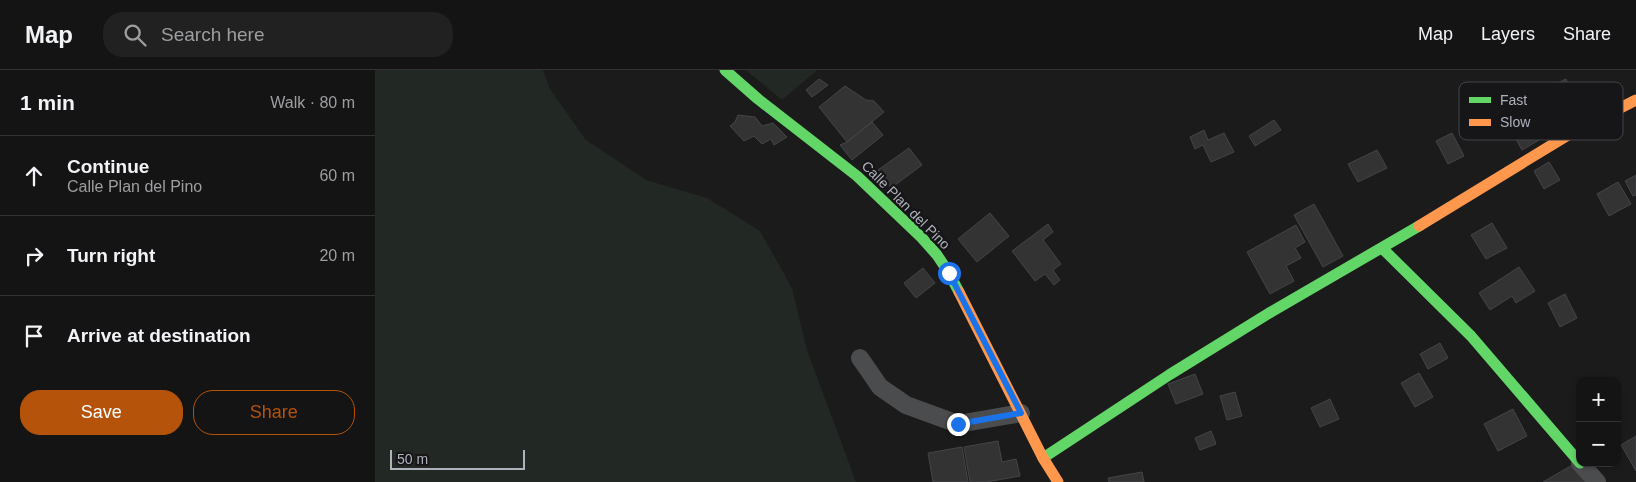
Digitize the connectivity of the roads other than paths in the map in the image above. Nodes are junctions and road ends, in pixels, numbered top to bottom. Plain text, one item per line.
1 (725, 70) edge
2 (1636, 100) edge
3 (1623, 107) edge
4 (1560, 140) edge
5 (1382, 248) junction
6 (860, 358) dead end
7 (1021, 413) junction
8 (1043, 458) junction
9 (1576, 458) edge
10 (1584, 467) edge
11 (1058, 482) edge
12 (1597, 482) edge

1 - 7 street, Calle Plan del Pino
2 - 3 street
4 - 5 street
5 - 8 street
5 - 9 street
6 - 7 street
7 - 8 street, Calle Plan del Pino
8 - 11 street, Calle Plan del Pino
10 - 12 street

